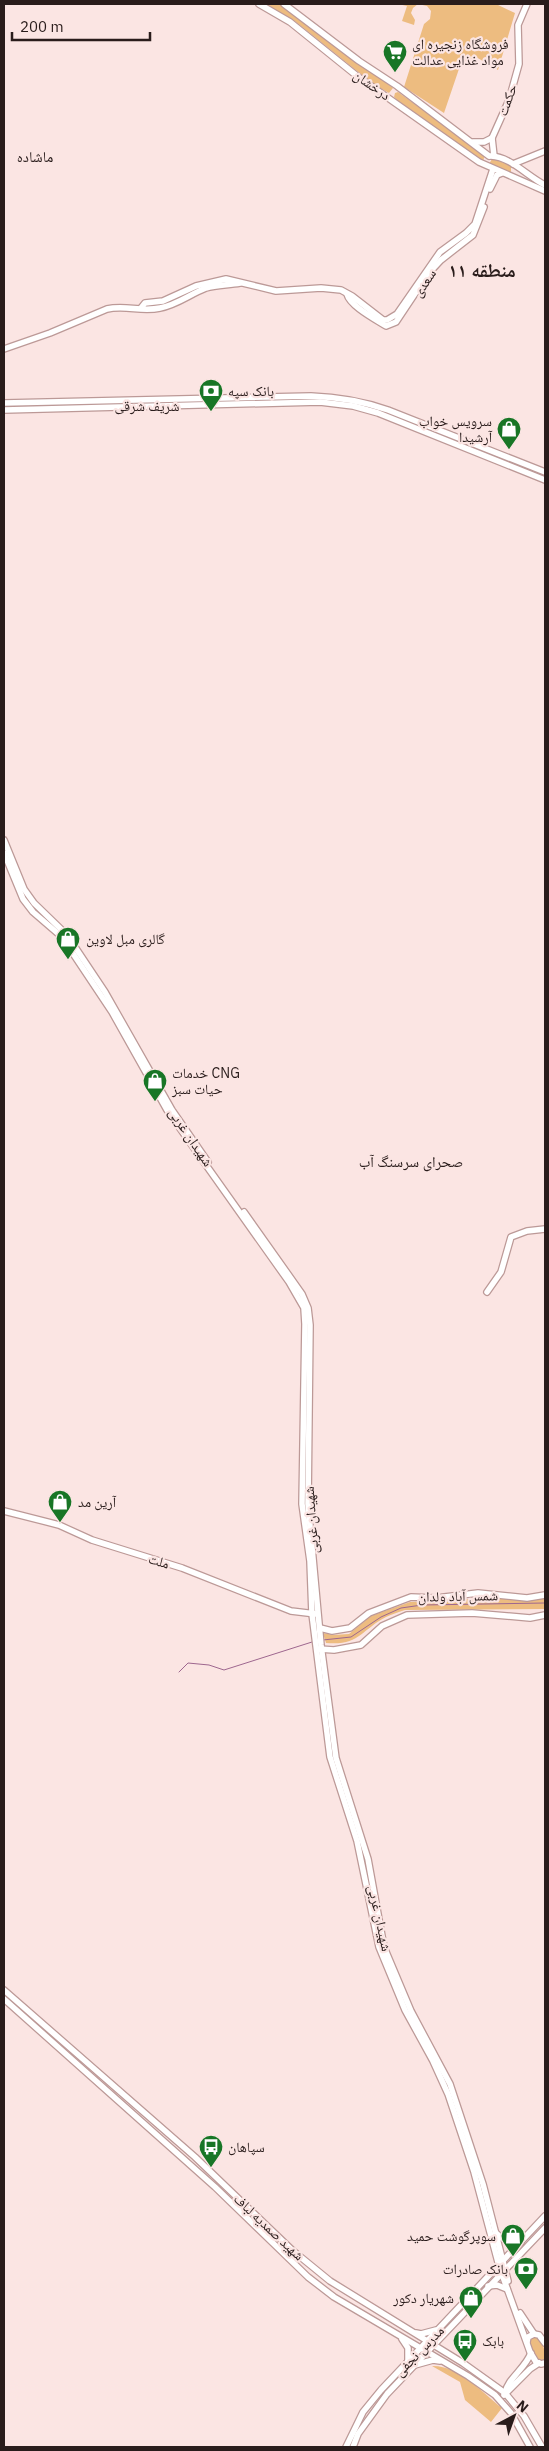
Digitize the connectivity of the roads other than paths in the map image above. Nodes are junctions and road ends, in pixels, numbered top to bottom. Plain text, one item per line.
1 (259, 4) edge
2 (284, 4) edge
3 (527, 4) edge
4 (492, 138) junction
5 (471, 142) junction
6 (545, 151) edge
7 (491, 156) junction
8 (487, 164) junction
9 (514, 165) junction
10 (493, 169) junction
11 (505, 174) junction
12 (545, 185) edge
13 (545, 191) edge
14 (347, 294) junction
15 (4, 349) edge
16 (201, 402) junction
17 (4, 403) edge
18 (4, 410) edge
19 (480, 447) junction
20 (478, 454) junction
21 (545, 472) edge
22 (545, 480) edge
23 (4, 840) edge
24 (4, 854) edge
25 (545, 1229) edge
26 (487, 1292) dead end
27 (4, 1511) edge
28 (545, 1595) edge
29 (316, 1614) junction
30 (545, 1615) edge
31 (320, 1628) junction
32 (319, 1649) junction
33 (4, 1990) edge
34 (4, 1999) edge
35 (90, 2071) junction
36 (459, 2119) junction
37 (545, 2216) edge
38 (545, 2228) edge
39 (495, 2232) junction
40 (523, 2241) junction
41 (514, 2260) junction
42 (502, 2268) junction
43 (488, 2286) junction
44 (508, 2286) junction
45 (442, 2331) junction
46 (410, 2332) junction
47 (534, 2334) junction
48 (399, 2335) junction
49 (426, 2342) junction
50 (527, 2342) junction
51 (545, 2343) edge
52 (432, 2345) junction
53 (420, 2348) junction
54 (426, 2351) junction
55 (531, 2353) junction
56 (446, 2354) junction
57 (443, 2361) junction
58 (410, 2364) junction
59 (544, 2364) edge
60 (505, 2393) junction
61 (499, 2400) junction
62 (346, 2447) edge
63 (352, 2447) edge
64 (530, 2447) edge
65 (542, 2447) edge

1 - 8 main road, درخشان
2 - 5 main road, درخشان
3 - 4 main road, حکمت
4 - 5 main road
4 - 7 main road
5 - 7 main road, درخشان
6 - 9 main road
7 - 8 main road
7 - 9 main road, درخشان
8 - 10 main road, درخشان
9 - 11 main road
9 - 12 main road
10 - 11 main road, درخشان
10 - 14 main road, سعدی
11 - 13 main road
11 - 14 main road, سعدی
14 - 15 main road, سعدی
16 - 17 main road, شریف شرقی
16 - 18 main road, شریف شرقی
16 - 19 main road, شریف شرقی
16 - 20 main road, شریف شرقی
19 - 20 main road
19 - 21 main road, شریف شرقی
20 - 22 main road, شریف شرقی
23 - 29 main road, شهیدان غربی
24 - 29 main road, شهیدان غربی
25 - 26 main road
27 - 29 main road, ملت
28 - 31 main road, شمس آباد ولدان
29 - 31 main road, شهیدان غربی
29 - 32 main road, شهیدان غربی
30 - 32 main road
31 - 32 main road, شهیدان غربی
32 - 36 main road, شهیدان غربی
33 - 35 main road, شهید صمدیه لباف
34 - 35 main road, شهید صمدیه لباف
35 - 46 main road, شهید صمدیه لباف
35 - 48 main road, شهید صمدیه لباف
36 - 39 main road, شهیدان غربی
36 - 42 main road, شهیدان غربی
37 - 40 main road
38 - 41 main road
39 - 40 main road
39 - 42 main road, شهیدان غربی
40 - 42 main road
41 - 42 main road
41 - 44 main road
42 - 43 main road, مدرس نجفی
42 - 44 main road, شهیدان غربی
42 - 45 main road, مدرس نجفی
43 - 44 main road
43 - 45 main road, مدرس نجفی
44 - 47 main road, شهیدان غربی
44 - 50 main road, شهیدان غربی
45 - 46 main road
45 - 49 main road, مدرس نجفی
45 - 52 main road, مدرس نجفی
45 - 56 main road
46 - 49 main road, شهید صمدیه لباف
47 - 50 main road
47 - 51 main road, شهیدان غربی
48 - 53 main road, شهید صمدیه لباف
48 - 58 main road
49 - 52 main road, شهید صمدیه لباف
49 - 53 main road, مدرس نجفی
50 - 55 main road, شهیدان غربی
52 - 54 main road, مدرس نجفی
52 - 56 main road, شهید صمدیه لباف
53 - 54 main road, شهید صمدیه لباف
53 - 58 main road, مدرس نجفی
54 - 57 main road, شهید صمدیه لباف
54 - 58 main road, مدرس نجفی
55 - 59 main road, شهیدان غربی
55 - 60 main road
56 - 60 main road, شهید صمدیه لباف
57 - 58 main road
57 - 61 main road, شهید صمدیه لباف
58 - 62 main road, مدرس نجفی
58 - 63 main road, مدرس نجفی
59 - 60 main road
60 - 61 main road
60 - 65 main road, شهید صمدیه لباف
61 - 64 main road, شهید صمدیه لباف

